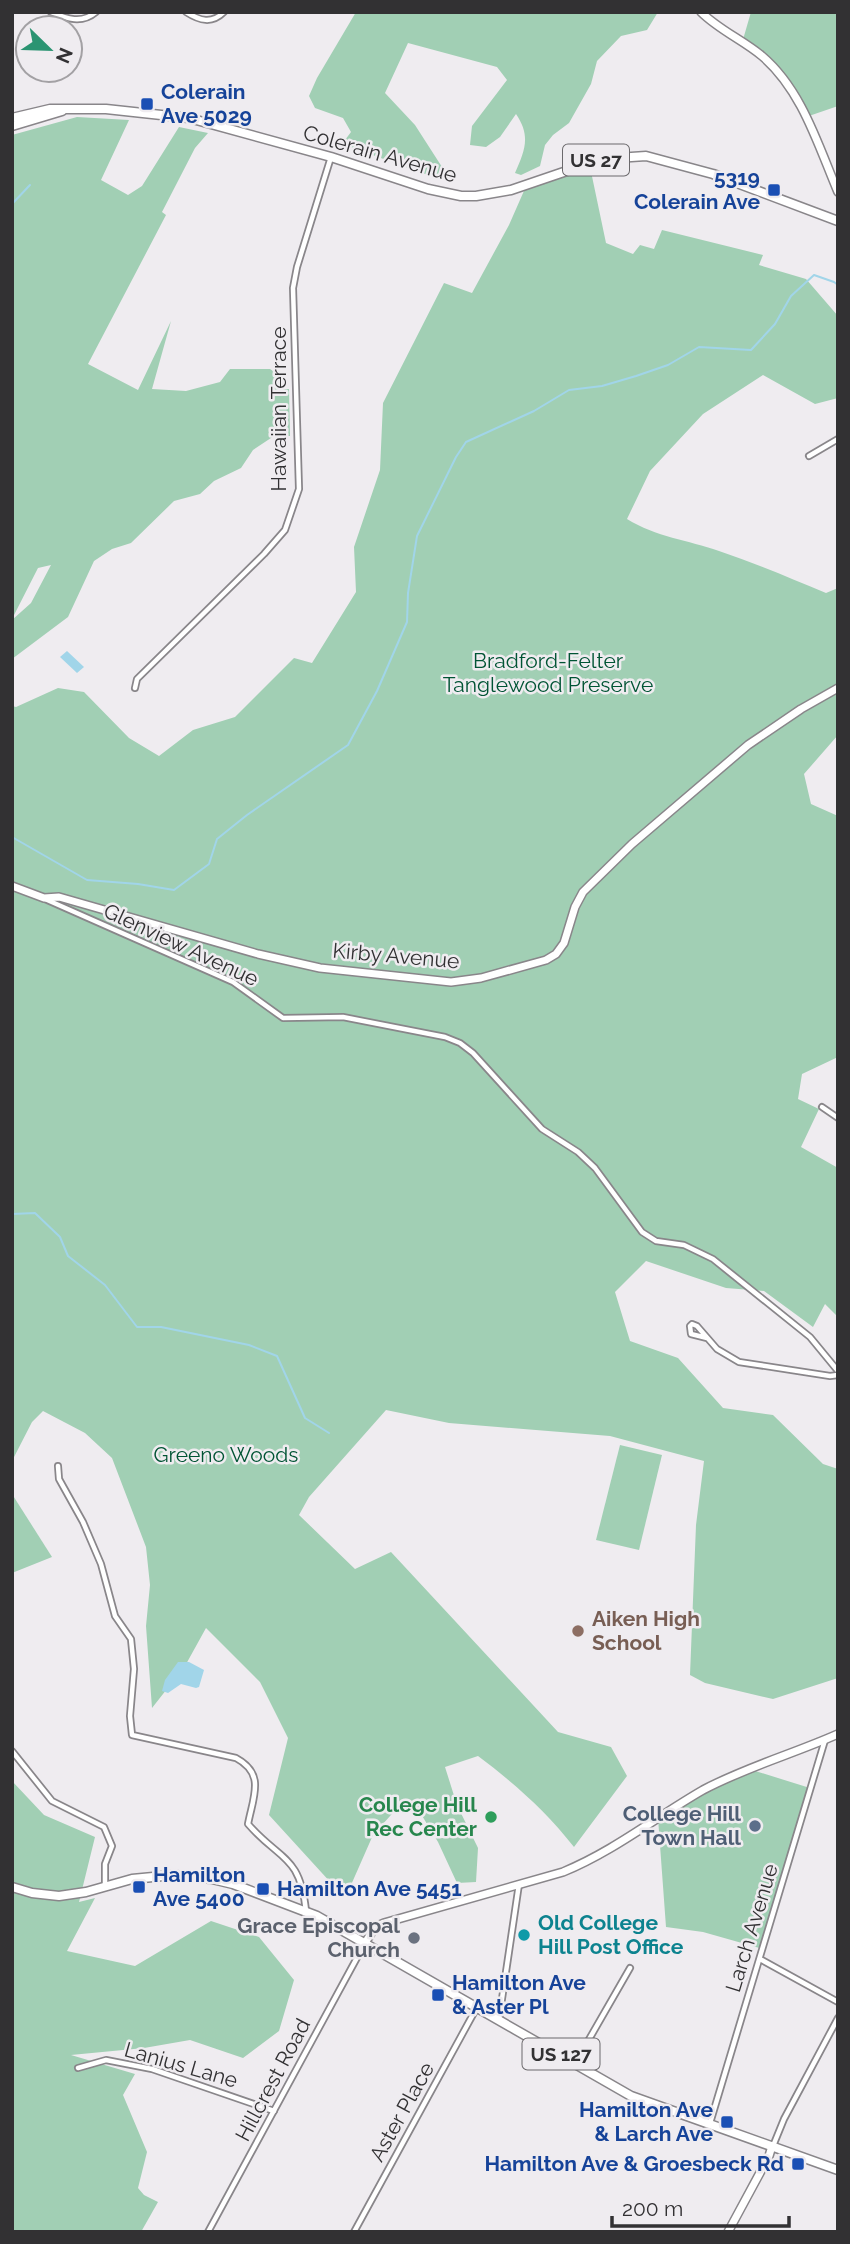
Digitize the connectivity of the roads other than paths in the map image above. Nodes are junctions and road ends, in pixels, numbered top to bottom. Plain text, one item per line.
1 (51, 12) edge
2 (96, 12) edge
3 (186, 12) edge
4 (225, 12) edge
5 (701, 12) edge
6 (68, 109) junction
7 (12, 118) edge
8 (12, 126) edge
9 (331, 157) junction
10 (838, 192) edge
11 (838, 221) edge
12 (838, 439) edge
13 (809, 456) dead end
14 (135, 688) dead end
15 (838, 688) edge
16 (12, 886) edge
17 (44, 898) junction
18 (822, 1107) dead end
19 (838, 1118) edge
20 (707, 1338) dead end
21 (838, 1373) edge
22 (58, 1466) dead end
23 (838, 1734) edge
24 (825, 1740) junction
25 (12, 1751) edge
26 (519, 1884) junction
27 (105, 1886) junction
28 (12, 1887) edge
29 (306, 1911) junction
30 (365, 1943) junction
31 (760, 1959) junction
32 (631, 1968) dead end
33 (838, 2002) edge
34 (477, 2008) junction
35 (838, 2018) edge
36 (499, 2020) junction
37 (576, 2063) junction
38 (78, 2068) dead end
39 (274, 2111) junction
40 (709, 2124) junction
41 (772, 2146) junction
42 (838, 2170) edge
43 (208, 2232) edge
44 (354, 2232) edge
45 (728, 2232) edge

1 - 2 street
3 - 4 street
5 - 10 street
6 - 7 main road, Colerain Avenue / US 27
6 - 8 main road, Colerain Avenue / US 27
6 - 9 main road, Colerain Avenue / US 27
9 - 11 main road, Colerain Avenue / US 27
9 - 14 street, Hawaiian Terrace
12 - 13 street
15 - 17 street, Kirby Avenue
16 - 17 street, Kirby Avenue
17 - 21 street, Glenview Avenue
18 - 19 street
20 - 21 street
22 - 29 street
23 - 24 street
24 - 26 street
24 - 31 street, Larch Avenue
25 - 27 street
26 - 30 street
26 - 36 street
27 - 28 main road, US 127
27 - 29 main road, US 127
29 - 30 main road, US 127
30 - 34 main road, US 127
30 - 39 street, Hillcrest Road
31 - 33 street
31 - 40 street, Larch Avenue
32 - 37 street
34 - 36 main road, US 127
34 - 44 street, Aster Place
35 - 41 street
36 - 37 main road, US 127
37 - 40 main road, US 127
38 - 39 street, Lanius Lane
39 - 43 street, Hillcrest Road
40 - 41 main road, US 127
41 - 42 main road, US 127
41 - 45 street

